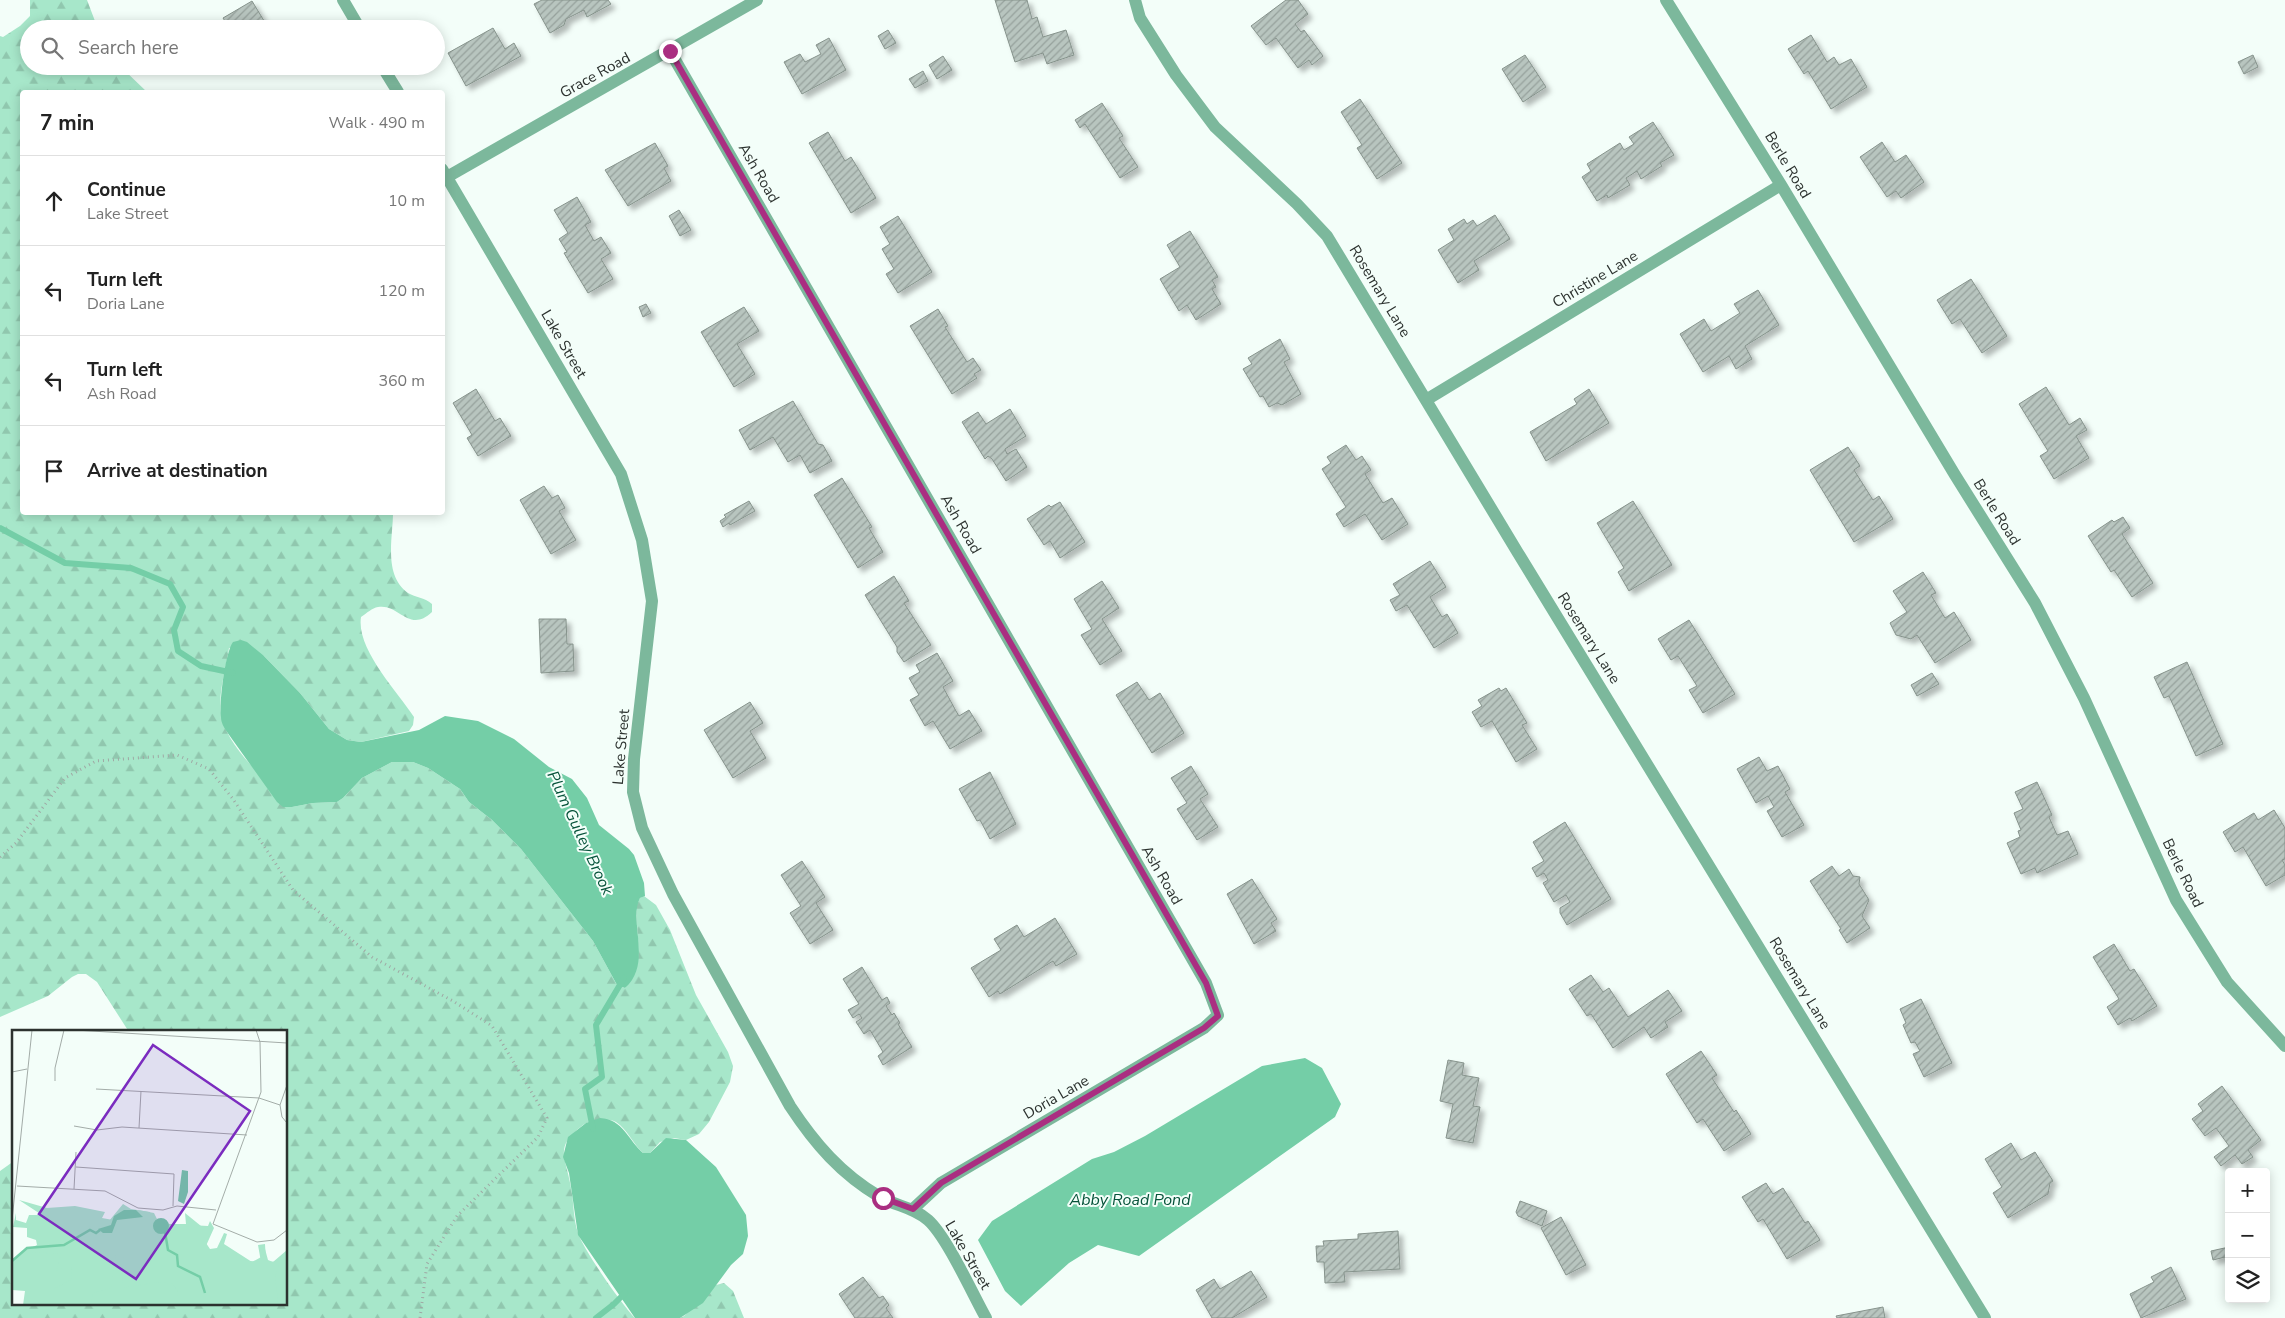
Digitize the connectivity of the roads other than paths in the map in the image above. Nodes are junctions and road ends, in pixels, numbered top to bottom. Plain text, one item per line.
1 (343, 0) edge
2 (758, 0) edge
3 (1134, 0) edge
4 (1666, 0) edge
5 (355, 20) edge
6 (670, 51) junction
7 (388, 75) edge
8 (397, 90) edge
9 (445, 173) edge
10 (1781, 185) junction
11 (1426, 400) junction
12 (1218, 1016) joint
13 (2285, 1046) edge
14 (913, 1209) junction
15 (986, 1318) edge
16 (1985, 1318) edge

1 - 5 street
2 - 6 street, Grace Road
3 - 11 street, Rosemary Lane
4 - 10 street, Berle Road
6 - 9 street, Grace Road
6 - 12 street, Ash Road
7 - 8 street
9 - 14 street, Lake Street
10 - 11 street, Christine Lane
10 - 13 street, Berle Road
11 - 16 street, Rosemary Lane
12 - 14 street, Doria Lane
14 - 15 street, Lake Street

